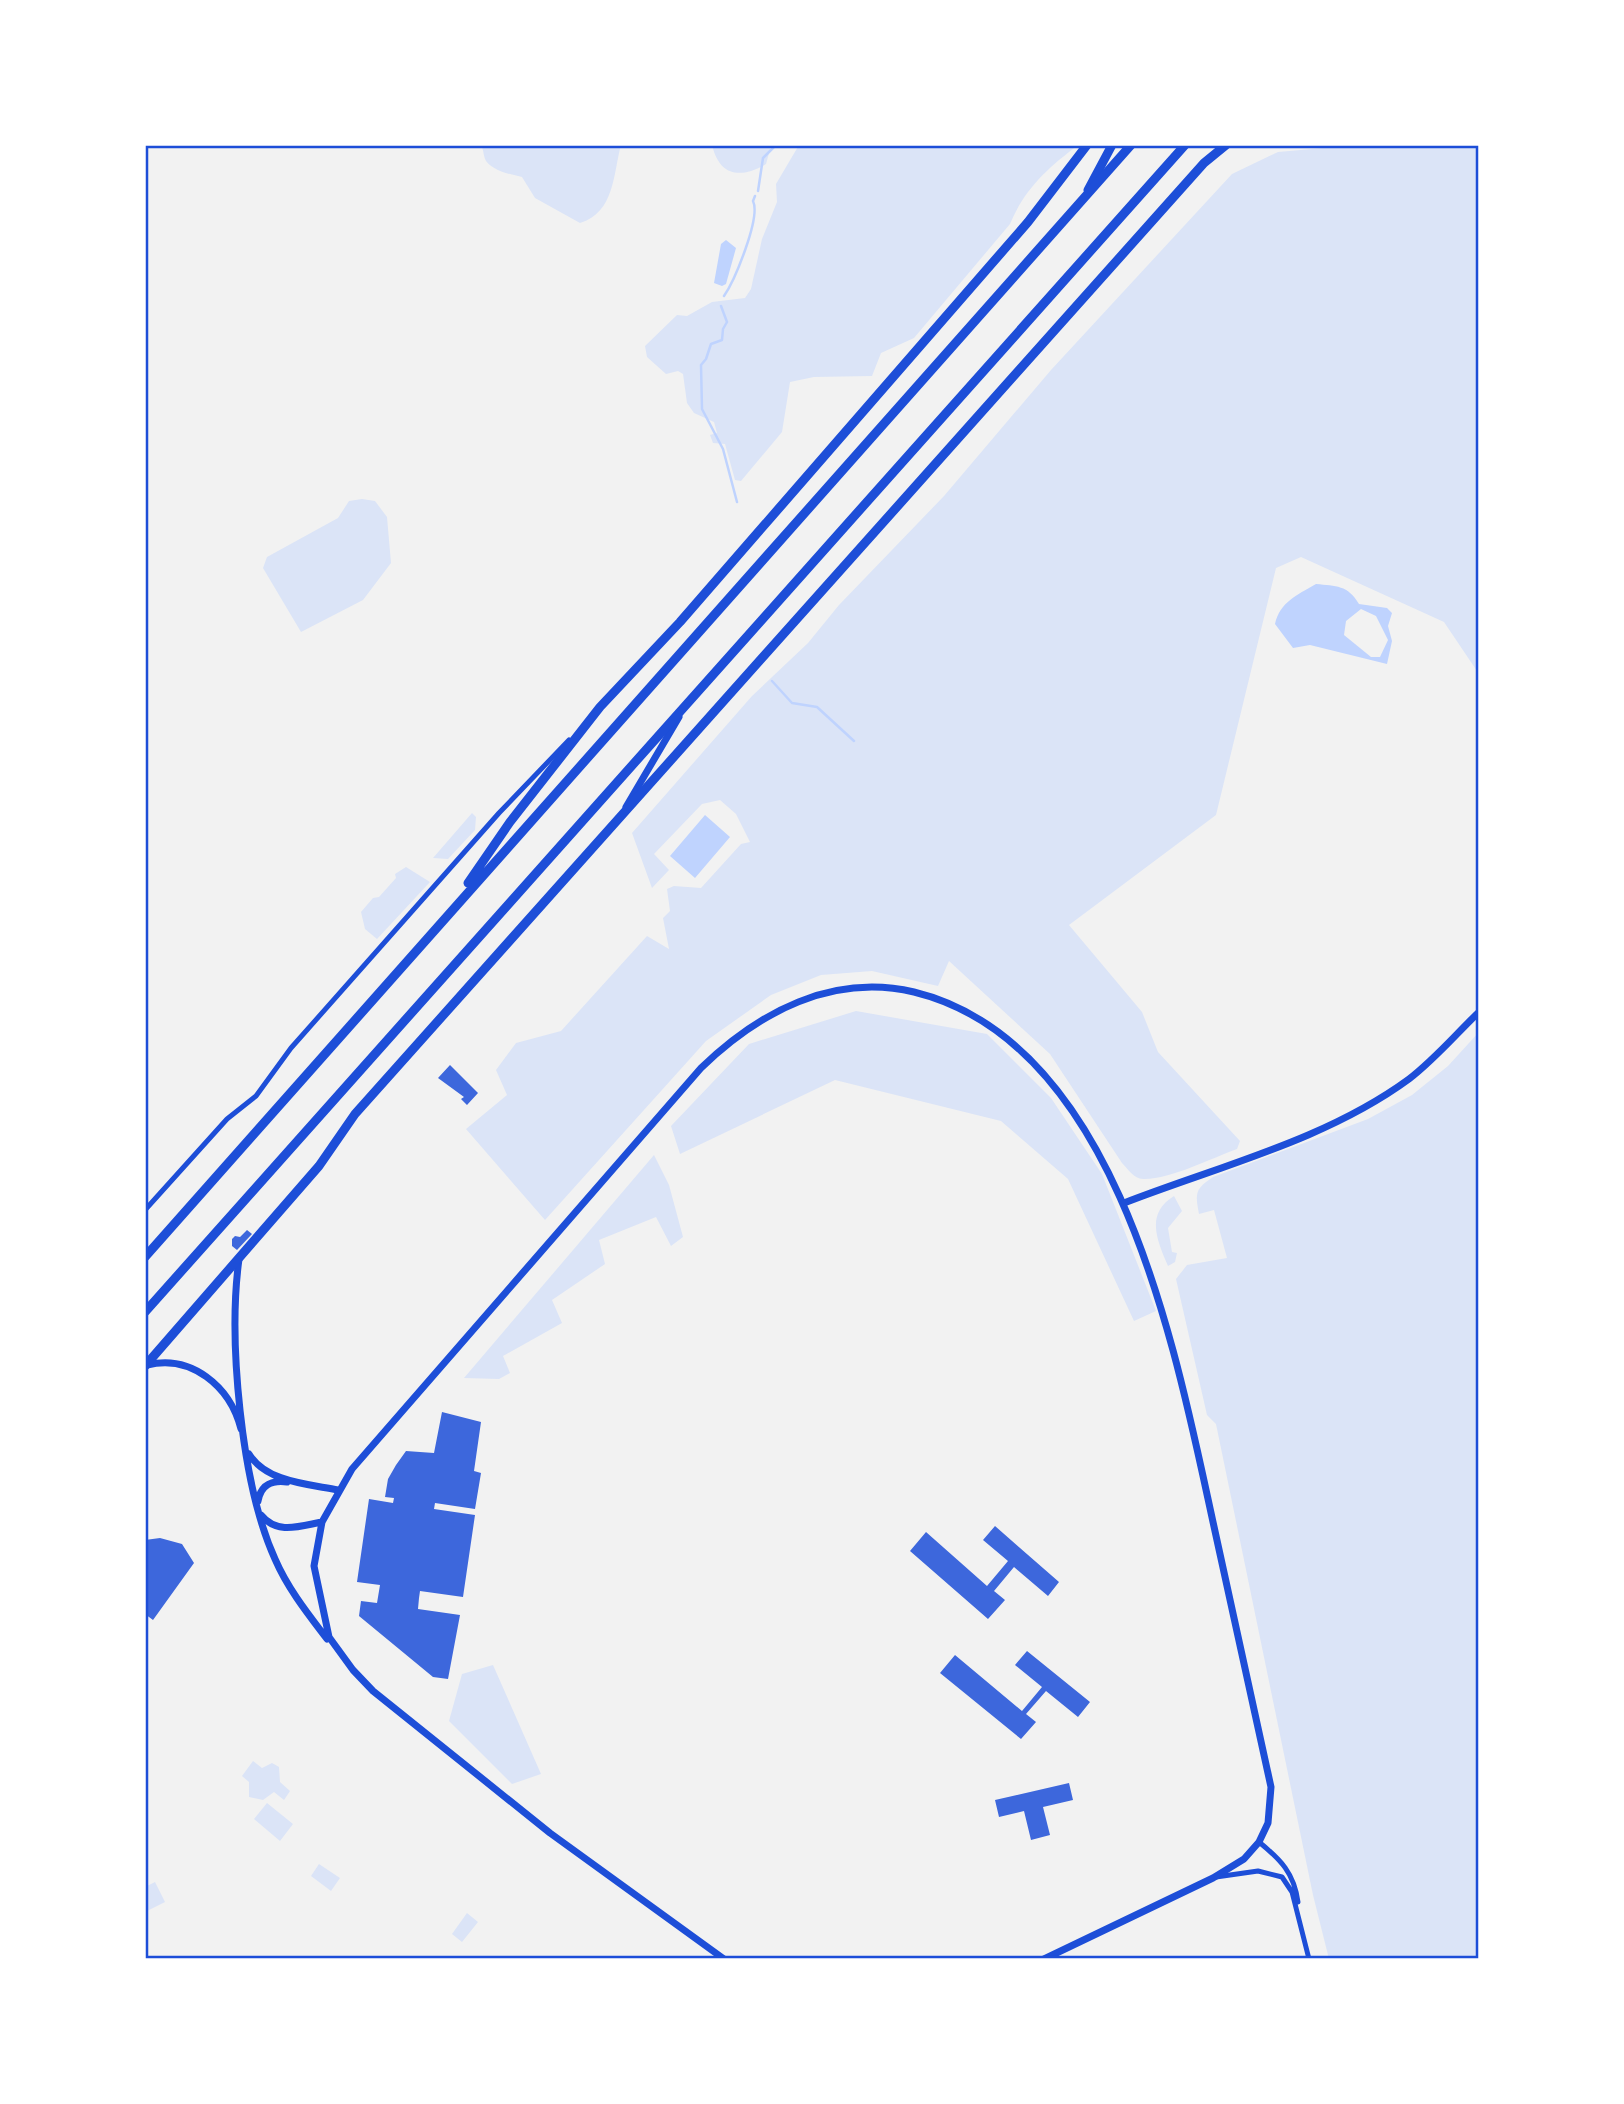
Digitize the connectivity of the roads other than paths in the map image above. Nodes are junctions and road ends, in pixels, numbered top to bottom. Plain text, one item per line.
1 (1087, 145) edge
2 (1112, 145) edge
3 (1131, 145) edge
4 (1185, 145) edge
5 (1226, 145) edge
6 (1082, 201) junction
7 (688, 701) junction
8 (600, 707) junction
9 (618, 819) junction
10 (444, 918) junction
11 (1479, 1013) edge
12 (1124, 1203) junction
13 (145, 1210) edge
14 (145, 1257) edge
15 (239, 1259) junction
16 (145, 1312) edge
17 (146, 1365) edge
18 (246, 1449) junction
19 (299, 1483) junction
20 (338, 1490) junction
21 (257, 1507) junction
22 (322, 1522) junction
23 (341, 1656) junction
24 (1259, 1842) junction
25 (1213, 1878) junction
26 (1300, 1919) junction
27 (724, 1959) edge
28 (1044, 1959) edge
29 (1309, 1959) edge

1 - 8 main road
2 - 6 main road
3 - 6 main road
4 - 7 main road
5 - 9 main road
6 - 10 main road
7 - 9 street
7 - 16 main road
8 - 10 main road
8 - 13 street
9 - 15 main road
10 - 14 main road
11 - 12 street
12 - 20 street
12 - 24 street
15 - 17 main road
15 - 18 street
17 - 18 street
18 - 19 street
18 - 21 street
19 - 20 street
19 - 21 street
20 - 22 street
21 - 22 street
21 - 23 street
22 - 23 street
23 - 27 street
24 - 25 street
24 - 26 street
25 - 26 street
25 - 28 street
26 - 29 street

